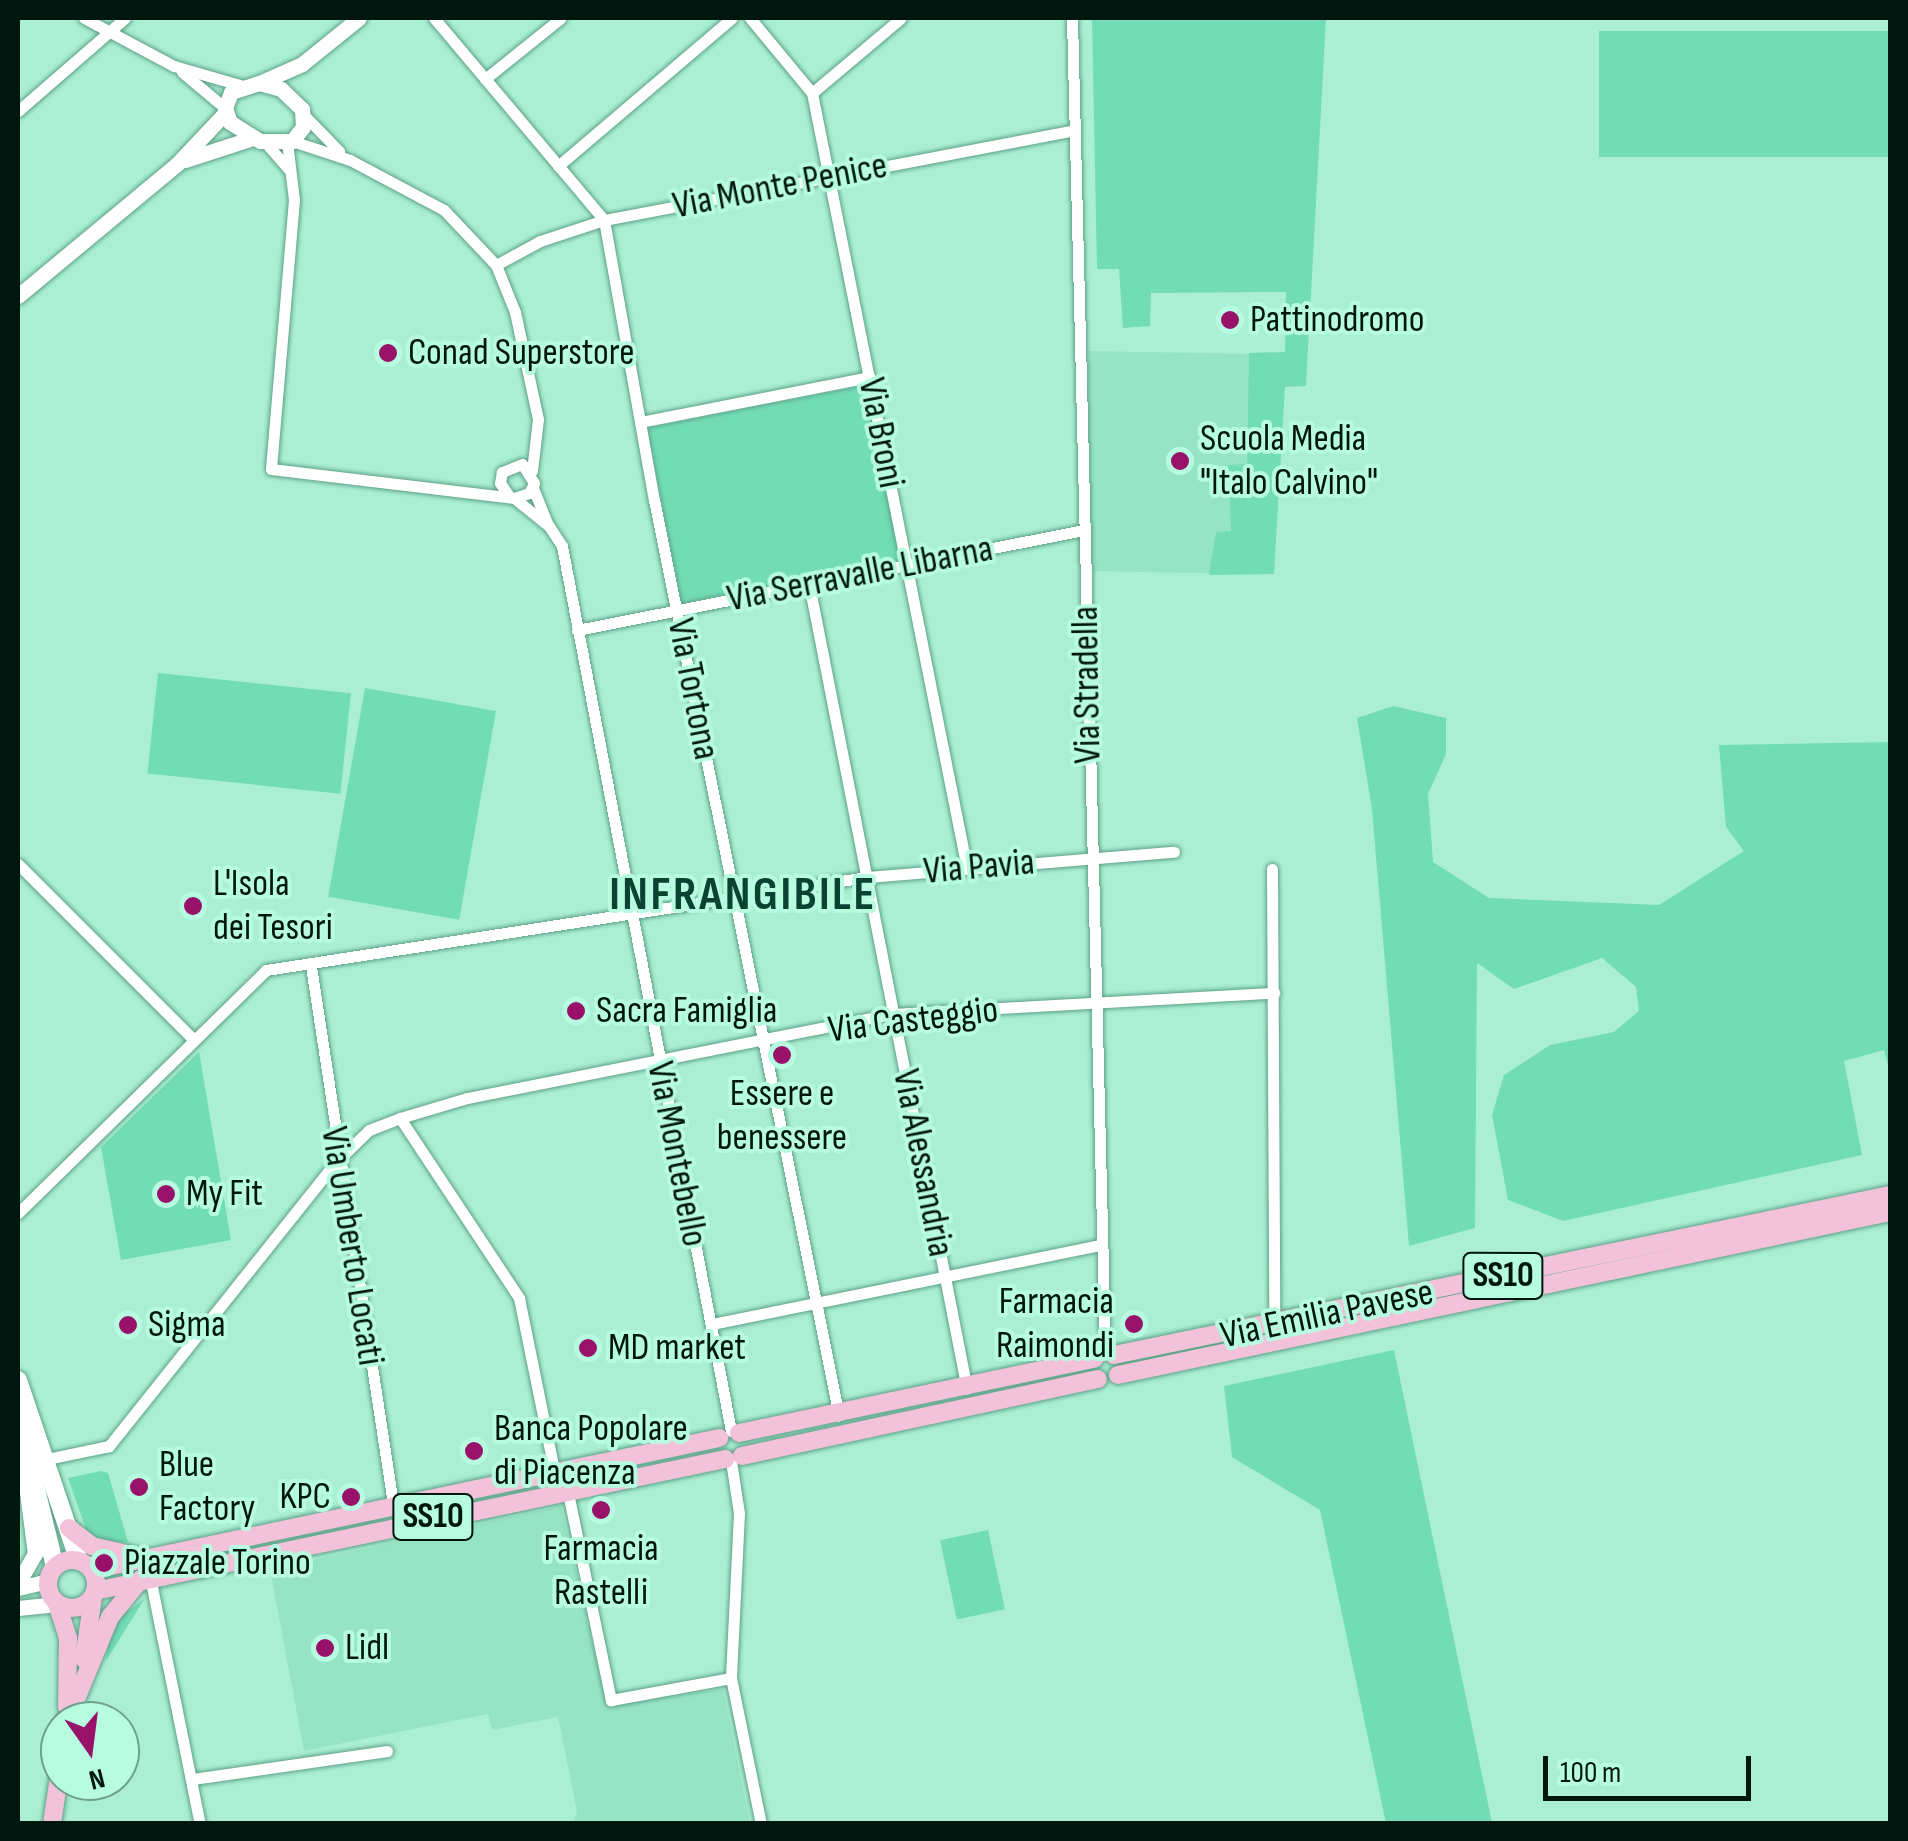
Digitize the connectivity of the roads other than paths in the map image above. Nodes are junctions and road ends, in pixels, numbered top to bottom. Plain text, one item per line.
1 (84, 18) edge
2 (125, 18) edge
3 (359, 18) edge
4 (434, 18) edge
5 (561, 18) edge
6 (732, 18) edge
7 (750, 18) edge
8 (902, 18) edge
9 (1072, 18) edge
10 (112, 32) junction
11 (302, 64) junction
12 (174, 66) junction
13 (486, 79) junction
14 (251, 84) junction
15 (812, 93) junction
16 (294, 99) junction
17 (225, 110) junction
18 (18, 111) edge
19 (303, 114) junction
20 (1072, 131) junction
21 (259, 140) junction
22 (289, 141) junction
23 (350, 160) junction
24 (177, 164) junction
25 (558, 166) junction
26 (290, 171) junction
27 (831, 176) junction
28 (604, 220) junction
29 (496, 265) junction
30 (18, 296) edge
31 (870, 377) junction
32 (640, 422) junction
33 (538, 438) junction
34 (514, 464) junction
35 (532, 471) junction
36 (500, 478) junction
37 (533, 488) junction
38 (473, 492) junction
39 (512, 497) junction
40 (549, 526) junction
41 (1084, 530) junction
42 (907, 564) junction
43 (809, 584) junction
44 (678, 610) junction
45 (578, 630) junction
46 (1174, 852) dead end
47 (1091, 858) junction
48 (18, 864) edge
49 (967, 868) junction
50 (1272, 869) dead end
51 (867, 877) junction
52 (734, 899) junction
53 (630, 916) junction
54 (311, 966) junction
55 (1274, 992) junction
56 (1094, 1004) junction
57 (893, 1014) junction
58 (191, 1038) junction
59 (762, 1042) junction
60 (658, 1062) junction
61 (400, 1118) junction
62 (336, 1162) junction
63 (1890, 1195) edge
64 (1890, 1212) edge
65 (18, 1213) edge
66 (1100, 1244) junction
67 (946, 1276) junction
68 (812, 1301) junction
69 (712, 1324) junction
70 (1274, 1324) junction
71 (1105, 1355) junction
72 (1118, 1375) junction
73 (1098, 1379) junction
74 (18, 1380) edge
75 (967, 1389) junction
76 (840, 1416) junction
77 (19, 1422) edge
78 (730, 1434) junction
79 (47, 1459) junction
80 (733, 1459) junction
81 (561, 1482) junction
82 (395, 1517) junction
83 (70, 1528) junction
84 (156, 1558) junction
85 (85, 1566) junction
86 (51, 1574) junction
87 (146, 1578) junction
88 (18, 1585) edge
89 (94, 1594) junction
90 (58, 1604) junction
91 (18, 1608) edge
92 (731, 1678) junction
93 (79, 1689) junction
94 (67, 1701) edge
95 (74, 1701) edge
96 (386, 1751) dead end
97 (193, 1779) junction
98 (200, 1824) edge
99 (761, 1824) edge

1 - 10 street
2 - 10 street
3 - 11 street
4 - 13 street
5 - 13 street
6 - 25 street
7 - 15 street, Via Broni
8 - 15 street
9 - 20 street, Via Stradella
10 - 12 street
10 - 18 street
11 - 14 street
11 - 16 street
12 - 14 street
12 - 17 street
13 - 25 street
14 - 16 street
14 - 17 street
15 - 27 street, Via Broni
16 - 19 street
17 - 21 street
17 - 24 street
19 - 22 street
19 - 23 street
20 - 27 street, Via Monte Penice
20 - 41 street, Via Stradella
21 - 22 street
21 - 24 street
21 - 26 street
22 - 23 street
22 - 26 street
23 - 29 street
24 - 30 street
25 - 28 street
26 - 38 street
27 - 28 street, Via Monte Penice
27 - 31 street, Via Broni
28 - 29 street, Via Monte Penice
28 - 32 street, Via Tortona
29 - 33 street
31 - 32 street
31 - 42 street, Via Broni
32 - 44 street, Via Tortona
33 - 34 street
33 - 35 street
34 - 35 street
34 - 36 street
35 - 37 street, Via Montebello
36 - 38 street
36 - 39 street
37 - 39 street
37 - 40 street, Via Montebello
38 - 39 street
39 - 40 street, Via Montebello
40 - 45 street, Via Montebello
41 - 42 street, Via Serravalle Libarna
41 - 47 street, Via Stradella
42 - 43 street, Via Serravalle Libarna
42 - 49 street, Via Broni
43 - 44 street, Via Serravalle Libarna
43 - 51 street, Via Alessandria
44 - 45 street, Via Serravalle Libarna
44 - 52 street, Via Tortona
45 - 53 street, Via Montebello
46 - 47 street, Via Pavia
47 - 49 street, Via Pavia
47 - 56 street, Via Stradella
48 - 58 street
49 - 51 street, Via Pavia
50 - 55 street
51 - 52 street, Via Pavia
51 - 57 street, Via Alessandria
52 - 53 street, Via Pavia
52 - 59 street, Via Tortona
53 - 54 street, Via Pavia
53 - 60 street, Via Montebello
54 - 58 street, Via Pavia
54 - 62 street, Via Umberto Locati
55 - 56 street, Via Casteggio
55 - 70 street
56 - 57 street, Via Casteggio
56 - 66 street, Via Stradella
57 - 59 street, Via Casteggio
57 - 67 street, Via Alessandria
58 - 65 street, Via Pavia
59 - 60 street, Via Casteggio
59 - 68 street, Via Tortona
60 - 61 street, Via Casteggio
60 - 69 street, Via Montebello
61 - 62 street, Via Casteggio
61 - 81 street
62 - 79 street, Via Casteggio
62 - 82 street, Via Umberto Locati
63 - 70 main road, Via Emilia Pavese / SS10
64 - 72 main road, Via Emilia Pavese / SS10
66 - 67 street
66 - 71 street, Via Stradella
67 - 68 street
67 - 75 street, Via Alessandria
68 - 69 street
68 - 76 street, Via Tortona
69 - 78 street, Via Montebello
70 - 71 main road, Via Emilia Pavese / SS10
71 - 72 main road
71 - 73 main road
71 - 75 main road, Via Emilia Pavese / SS10
72 - 73 main road, Via Emilia Pavese / SS10
73 - 80 main road, Via Emilia Pavese / SS10
74 - 79 main road
75 - 76 main road, Via Emilia Pavese / SS10
76 - 78 main road, Via Emilia Pavese / SS10
77 - 86 main road
77 - 88 street
78 - 80 main road
78 - 80 main road
78 - 81 main road, Via Emilia Pavese / SS10
79 - 83 main road
80 - 81 main road, Via Emilia Pavese / SS10
80 - 92 street
81 - 82 main road, Via Emilia Pavese / SS10
81 - 92 street
82 - 84 main road, Via Emilia Pavese / SS10
82 - 87 main road, Via Emilia Pavese / SS10
83 - 84 main road
83 - 85 main road
84 - 85 main road, Via Emilia Pavese / SS10
85 - 86 main road, SS10
85 - 89 main road
86 - 88 street
86 - 90 main road
87 - 89 main road, Via Emilia Pavese / SS10
87 - 93 main road
87 - 97 street
89 - 90 main road, SS10
89 - 93 main road
90 - 91 street
90 - 94 main road
92 - 99 street
93 - 95 main road
96 - 97 street
97 - 98 street

